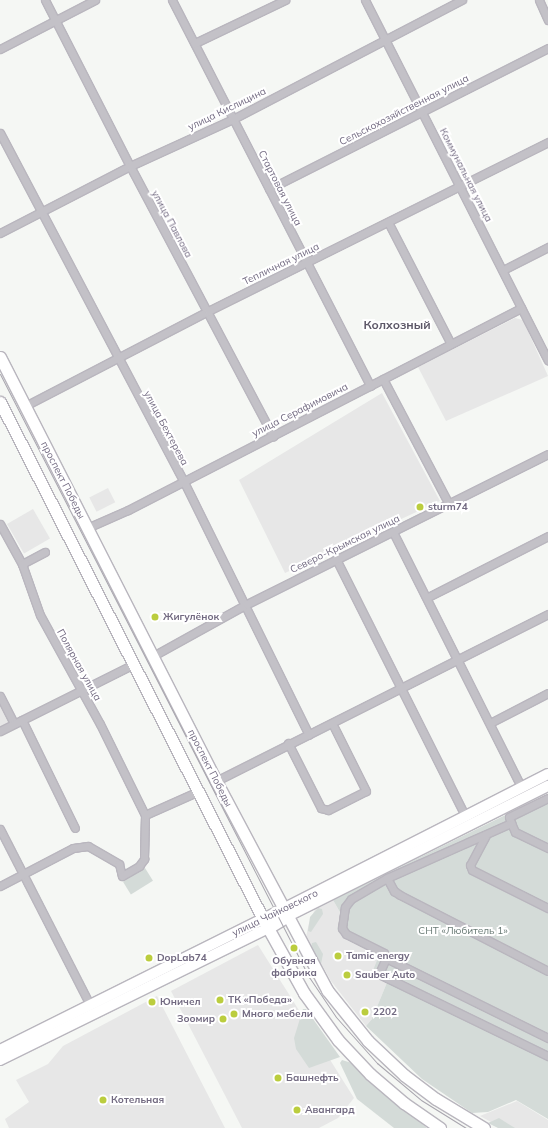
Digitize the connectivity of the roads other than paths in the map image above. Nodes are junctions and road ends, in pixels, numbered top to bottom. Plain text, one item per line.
1 (45, 0) edge
2 (95, 0) edge
3 (172, 0) edge
4 (285, 0) edge
5 (365, 0) edge
6 (462, 0) edge
7 (538, 0) edge
8 (548, 20) edge
9 (55, 22) junction
10 (384, 38) junction
11 (195, 43) junction
12 (548, 48) edge
13 (0, 49) edge
14 (422, 112) junction
15 (233, 119) junction
16 (0, 133) edge
17 (548, 142) edge
18 (130, 166) junction
19 (461, 185) junction
20 (270, 189) junction
21 (41, 213) junction
22 (388, 222) junction
23 (0, 233) edge
24 (548, 247) edge
25 (306, 262) junction
26 (503, 270) junction
27 (522, 308) junction
28 (208, 311) junction
29 (451, 344) junction
30 (546, 350) edge
31 (0, 357) edge
32 (117, 358) junction
33 (548, 360) edge
34 (383, 379) junction
35 (370, 386) junction
36 (0, 402) edge
37 (25, 406) junction
38 (3, 415) edge
39 (274, 436) junction
40 (548, 454) edge
41 (183, 480) junction
42 (449, 504) junction
43 (0, 524) edge
44 (87, 528) junction
45 (393, 532) junction
46 (548, 536) edge
47 (45, 552) dead end
48 (336, 559) junction
49 (22, 564) junction
50 (428, 597) junction
51 (247, 604) junction
52 (548, 614) edge
53 (153, 656) junction
54 (459, 660) junction
55 (134, 664) junction
56 (401, 688) junction
57 (82, 690) junction
58 (548, 693) edge
59 (0, 696) edge
60 (22, 720) junction
61 (332, 723) junction
62 (490, 723) junction
63 (14, 724) junction
64 (0, 731) edge
65 (309, 735) junction
66 (288, 743) junction
67 (548, 774) edge
68 (216, 781) junction
69 (548, 786) edge
70 (521, 787) junction
71 (199, 791) junction
72 (548, 798) edge
73 (145, 815) junction
74 (466, 817) junction
75 (511, 823) junction
76 (75, 828) dead end
77 (0, 829) edge
78 (486, 835) junction
79 (548, 848) edge
80 (24, 875) junction
81 (386, 878) junction
82 (0, 886) edge
83 (548, 908) edge
84 (286, 912) junction
85 (265, 924) junction
86 (386, 958) junction
87 (548, 971) edge
88 (90, 1005) junction
89 (548, 1038) edge
90 (0, 1050) edge
91 (548, 1056) edge
92 (0, 1060) edge
93 (416, 1112) junction
94 (430, 1128) edge
95 (440, 1128) edge
96 (484, 1128) edge

1 - 9 street, улица Павлова
2 - 9 street
3 - 11 street, Стартовая улица
4 - 11 street
5 - 10 street, Коммунальная улица
6 - 10 street, улица Кислицина
7 - 8 street
9 - 13 street
9 - 18 street, улица Павлова
10 - 14 street, Коммунальная улица
10 - 15 street, улица Кислицина
11 - 15 street, Стартовая улица
12 - 14 street, Сельскохозяйственная улица
14 - 19 street, Коммунальная улица
14 - 20 street, Сельскохозяйственная улица
15 - 18 street, улица Кислицина
15 - 20 street, Стартовая улица
16 - 21 street, улица Бехтерева
17 - 19 street, Тепличная улица
18 - 21 street, улица Кислицина
18 - 28 street, улица Павлова
19 - 22 street, Тепличная улица
19 - 26 street, Коммунальная улица
20 - 25 street, Стартовая улица
21 - 23 street, улица Кислицина
21 - 32 street, улица Бехтерева
22 - 25 street, Тепличная улица
22 - 29 street
24 - 26 street
25 - 28 street, Тепличная улица
25 - 35 street, Стартовая улица
26 - 27 street, Коммунальная улица
27 - 29 street, улица Серафимовича
27 - 30 street, Коммунальная улица
28 - 32 street, Тепличная улица
28 - 39 street, улица Павлова
29 - 34 street, улица Серафимовича
30 - 33 street, Коммунальная улица
31 - 37 main road, проспект Победы
32 - 37 street, Тепличная улица
32 - 41 street, улица Бехтерева
34 - 35 street, улица Серафимовича
34 - 42 street
35 - 39 street, улица Серафимовича
36 - 38 main road, проспект Победы
37 - 44 main road, проспект Победы
38 - 55 main road, проспект Победы
39 - 41 street, улица Серафимовича
40 - 42 street, Северо-Крымская улица
41 - 44 street, улица Серафимовича
41 - 51 street, улица Бехтерева
42 - 45 street, Северо-Крымская улица
43 - 49 street, Полярная улица
44 - 53 main road, проспект Победы
45 - 48 street, Северо-Крымская улица
45 - 50 street
46 - 50 street
47 - 49 street
48 - 51 street, Северо-Крымская улица
48 - 56 street
49 - 57 street, Полярная улица
50 - 54 street
51 - 53 street, Северо-Крымская улица
51 - 65 street, улица Бехтерева
52 - 54 street
53 - 68 main road, проспект Победы
54 - 56 street
54 - 62 street
55 - 57 street
55 - 71 main road, проспект Победы
56 - 61 street
56 - 74 street
57 - 60 street
57 - 73 street, Полярная улица
58 - 62 street
59 - 63 street
60 - 63 street
60 - 76 street
61 - 65 street
61 - 66 street
62 - 70 street
63 - 64 street
65 - 66 street
66 - 68 street
67 - 70 main road, улица Чайковского
68 - 84 main road, проспект Победы
69 - 84 main road, улица Чайковского
70 - 74 main road, улица Чайковского
71 - 73 street
71 - 85 main road, проспект Победы
72 - 75 street
73 - 80 street
74 - 84 main road, улица Чайковского
75 - 78 street
75 - 79 street
77 - 80 street
78 - 81 street
78 - 83 street
80 - 82 street
80 - 88 street
81 - 86 street
81 - 87 street
84 - 85 main road, улица Чайковского
84 - 96 main road, проспект Победы
85 - 88 main road, улица Чайковского
85 - 92 main road, улица Чайковского
85 - 93 main road, проспект Победы
86 - 89 street
86 - 91 street
88 - 90 main road, улица Чайковского
93 - 94 street
93 - 95 main road, проспект Победы

